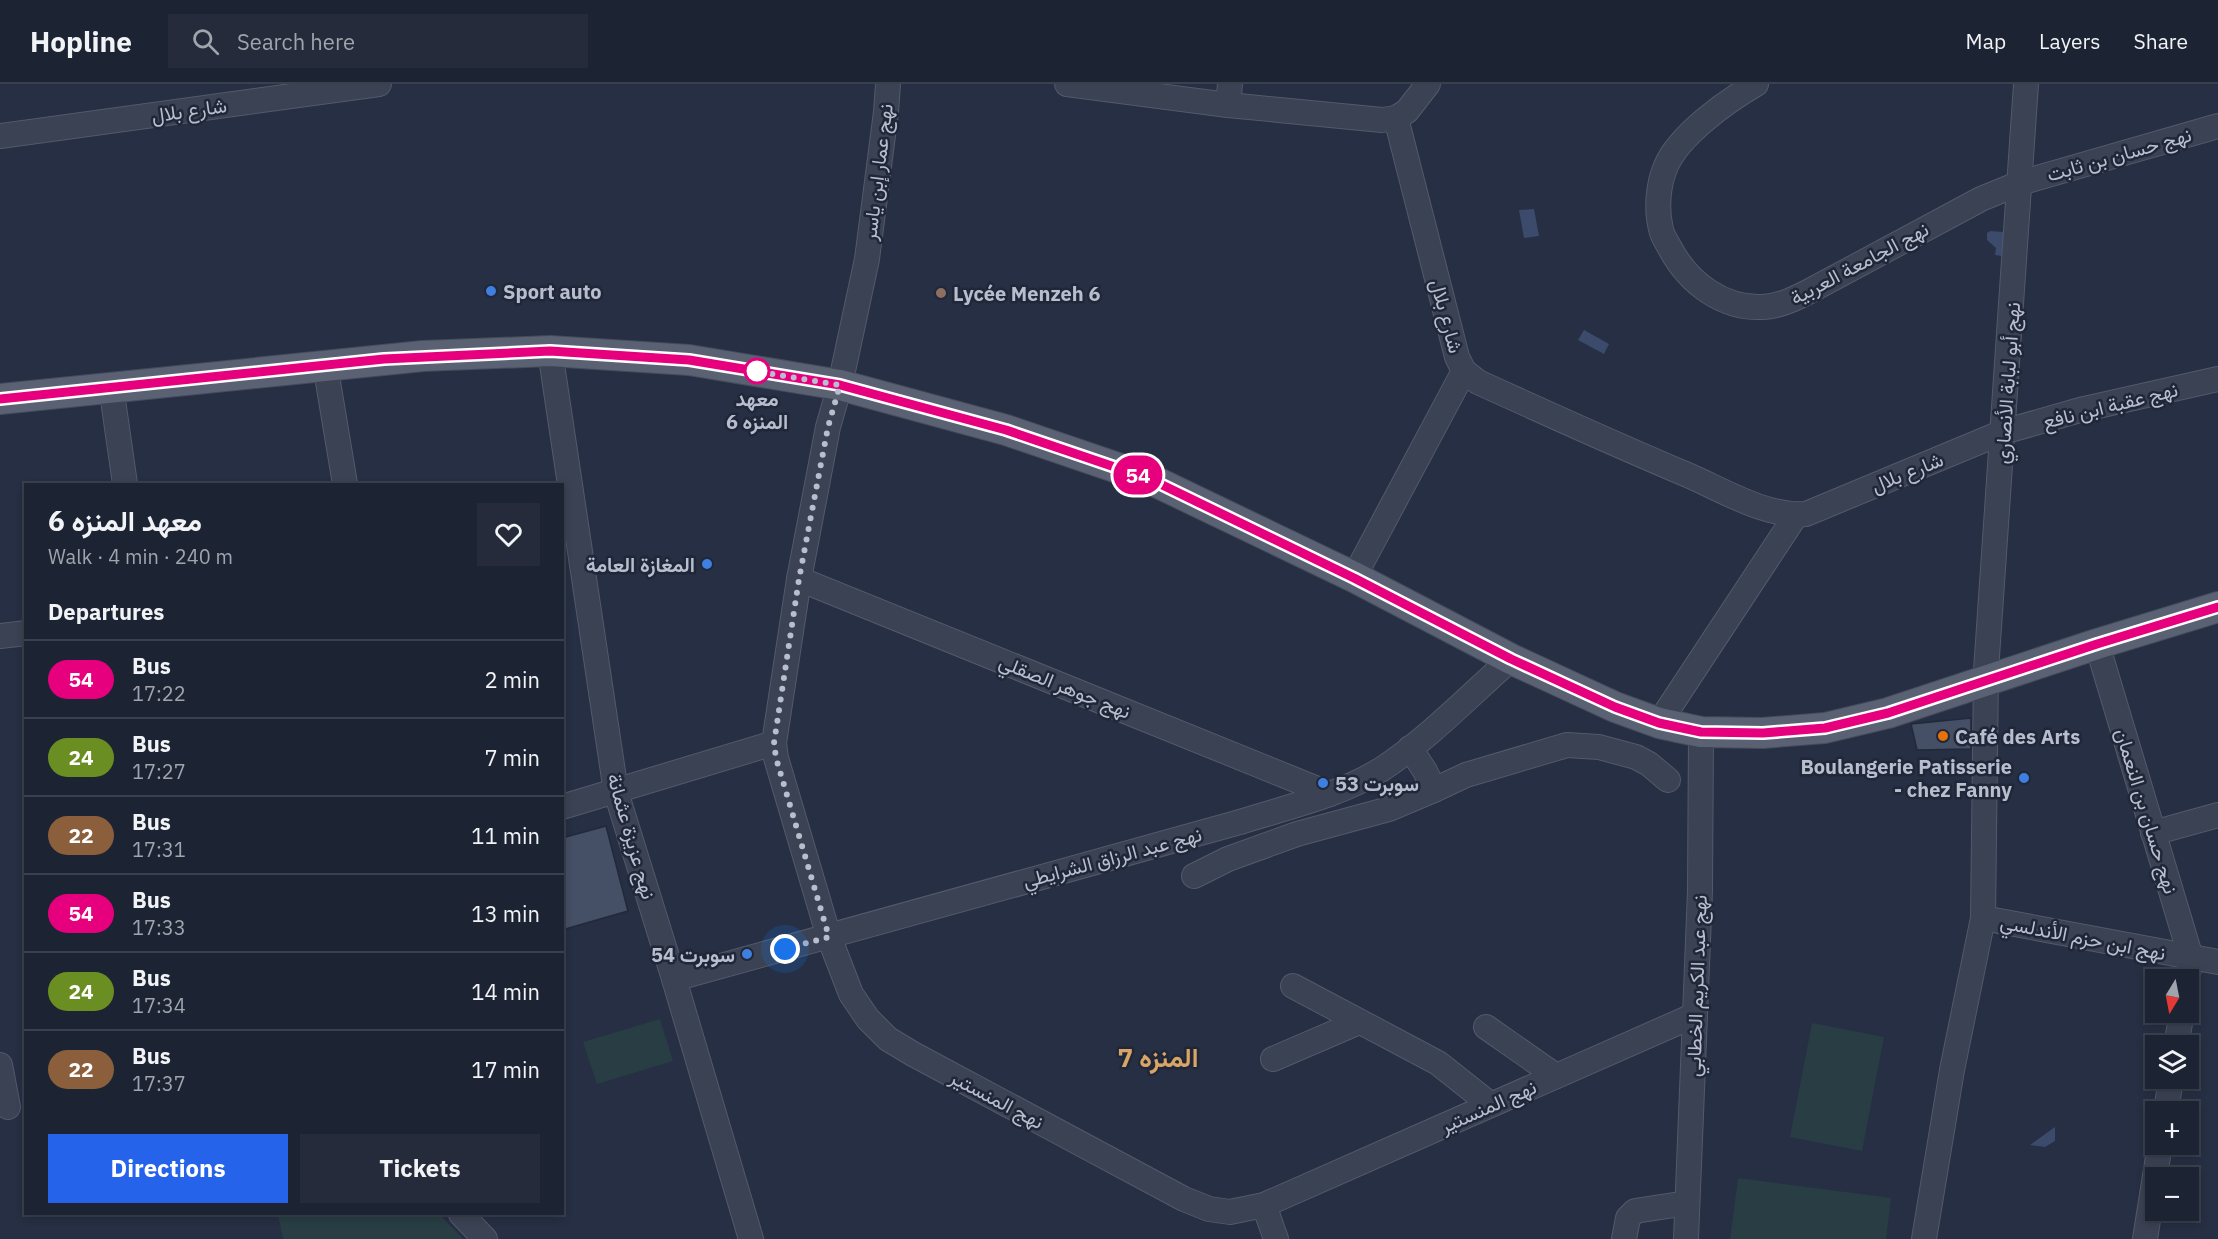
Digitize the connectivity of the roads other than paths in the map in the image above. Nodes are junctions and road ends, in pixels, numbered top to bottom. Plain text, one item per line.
1 (379, 84) edge
2 (888, 84) edge
3 (1067, 84) edge
4 (1428, 84) edge
5 (1756, 84) edge
6 (2026, 84) edge
7 (1229, 95) edge
8 (1396, 118) junction
9 (2218, 126) edge
10 (0, 136) edge
11 (2020, 183) junction
12 (550, 351) junction
13 (325, 364) junction
14 (1464, 371) junction
15 (2218, 379) edge
16 (840, 385) junction
17 (111, 386) junction
18 (0, 399) edge
19 (2003, 432) junction
20 (125, 483) edge
21 (345, 483) edge
22 (1796, 515) junction
23 (1354, 578) junction
24 (799, 579) junction
25 (2218, 607) edge
26 (24, 633) edge
27 (0, 636) edge
28 (2097, 644) junction
29 (1511, 659) junction
30 (1986, 681) junction
31 (1659, 723) junction
32 (1701, 732) junction
33 (774, 743) junction
34 (1410, 748) junction
35 (1668, 780) dead end
36 (1434, 790) junction
37 (616, 792) junction
38 (1330, 794) junction
39 (564, 806) edge
40 (2218, 815) edge
41 (2153, 833) junction
42 (1194, 876) dead end
43 (1983, 918) junction
44 (829, 937) junction
45 (2218, 962) edge
46 (2189, 969) edge
47 (674, 979) junction
48 (1293, 986) dead end
49 (1695, 1015) junction
50 (1359, 1022) junction
51 (1486, 1027) dead end
52 (1273, 1059) dead end
53 (0, 1065) edge
54 (1556, 1076) junction
55 (1491, 1105) junction
56 (11, 1106) edge
57 (2158, 1155) edge
58 (1687, 1203) junction
59 (1264, 1205) junction
60 (462, 1215) edge
61 (486, 1239) edge
62 (751, 1239) edge
63 (1276, 1239) edge
64 (1624, 1239) edge
65 (1686, 1239) edge
66 (1924, 1239) edge
67 (2145, 1239) edge

1 - 10 street, شارع بلال
2 - 16 street, نهج عمار إبن ياسر
3 - 7 street
4 - 8 street
5 - 11 street, نهج الجامعة العربية
6 - 11 street, نهج أبو لبابة الأنصاري
7 - 8 street
8 - 14 street, شارع بلال
9 - 11 street, نهج حسان بن ثابت
11 - 19 street, نهج أبو لبابة الأنصاري
12 - 13 main road
12 - 16 main road
12 - 37 street, نهج عزيزة عثمانة
13 - 17 main road
13 - 21 street
14 - 22 street, شارع بلال
14 - 23 street
15 - 19 street, نهج عقبة ابن نافع
16 - 23 main road
16 - 24 street, نهج المنستير
17 - 18 main road
17 - 20 street
19 - 22 street, شارع بلال
19 - 30 street, نهج أبو لبابة الأنصاري
22 - 31 street
23 - 29 main road
24 - 33 street, نهج المنستير
24 - 38 street, نهج جوهر الصقلي
25 - 28 main road
26 - 27 street
28 - 30 main road
28 - 41 street, نهج حسان بن النعمان
29 - 31 main road
29 - 34 street, نهج عبد الرزاق الشرايطي
30 - 32 main road
30 - 43 street, نهج أبو لبابة الأنصاري
31 - 32 main road
32 - 49 street, نهج عبد الكريم الخطابي
33 - 37 street
33 - 44 street, نهج المنستير
34 - 36 street
34 - 38 street, نهج عبد الرزاق الشرايطي
35 - 36 street
36 - 42 street
37 - 39 street
37 - 47 street, نهج عزيزة عثمانة
38 - 44 street, نهج عبد الرزاق الشرايطي
40 - 41 street
41 - 46 street, نهج حسان بن النعمان
43 - 46 street, نهج ابن حزم الأندلسي
43 - 66 street, نهج أبو لبابة الأنصاري
44 - 47 street, نهج عبد الرزاق الشرايطي
44 - 59 street, نهج المنستير
45 - 46 street, نهج ابن حزم الأندلسي
47 - 62 street, نهج عزيزة عثمانة
48 - 50 street
49 - 54 street, نهج المنستير
49 - 58 street, نهج عبد الكريم الخطابي
50 - 52 street
50 - 55 street
51 - 54 street
53 - 56 street
54 - 55 street, نهج المنستير
55 - 59 street, نهج المنستير
57 - 67 street
58 - 64 street
58 - 65 street, نهج عبد الكريم الخطابي
59 - 63 street
60 - 61 street

